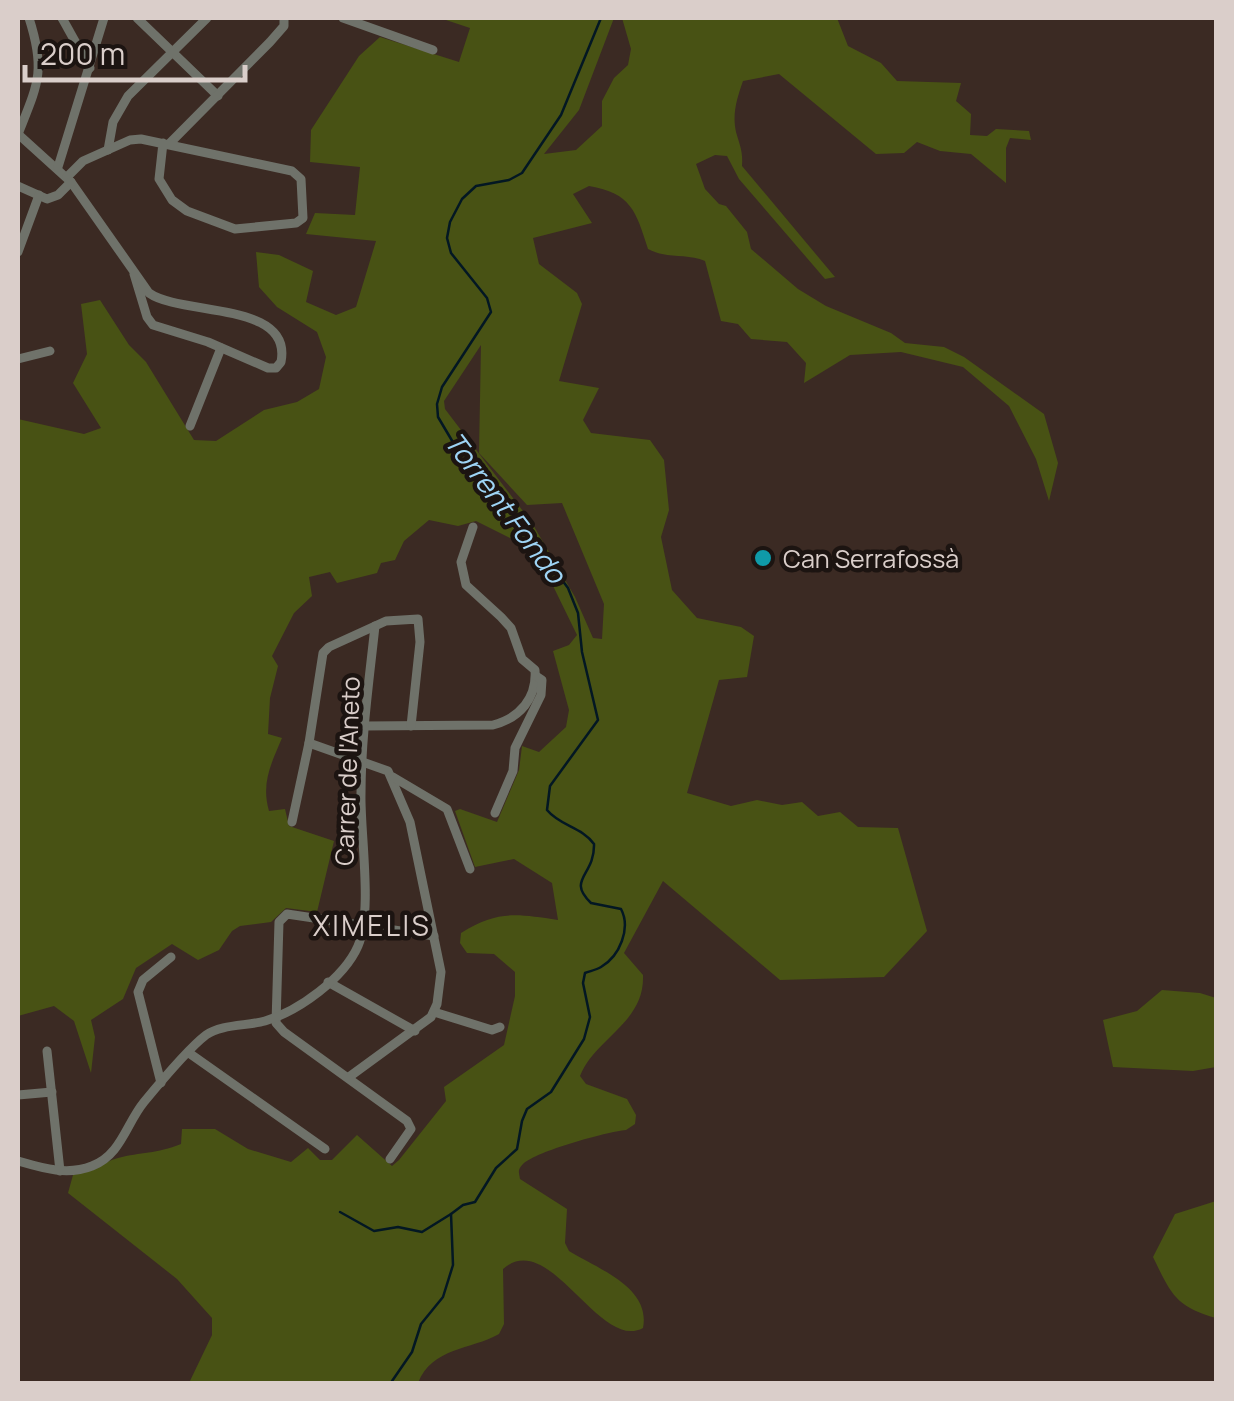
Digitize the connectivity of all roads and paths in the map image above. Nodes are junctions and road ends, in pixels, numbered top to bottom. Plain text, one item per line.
1 (29, 18) edge
2 (62, 18) edge
3 (104, 18) edge
4 (137, 18) edge
5 (205, 18) edge
6 (284, 18) edge
7 (342, 18) edge
8 (433, 50) dead end
9 (174, 51) junction
10 (90, 68) junction
11 (218, 96) junction
12 (18, 134) edge
13 (166, 143) junction
14 (108, 150) junction
15 (58, 167) junction
16 (69, 179) junction
17 (18, 186) edge
18 (39, 195) junction
19 (18, 252) edge
20 (134, 274) junction
21 (221, 348) junction
22 (50, 351) dead end
23 (18, 359) edge
24 (190, 426) dead end
25 (473, 527) dead end
26 (374, 626) junction
27 (536, 676) junction
28 (364, 726) junction
29 (411, 726) junction
30 (309, 743) junction
31 (362, 760) junction
32 (390, 774) junction
33 (494, 812) dead end
34 (292, 822) dead end
35 (470, 870) dead end
36 (364, 924) junction
37 (434, 936) junction
38 (170, 957) dead end
39 (328, 982) junction
40 (434, 1012) junction
41 (275, 1017) junction
42 (500, 1027) dead end
43 (415, 1031) junction
44 (47, 1051) dead end
45 (189, 1053) junction
46 (349, 1077) junction
47 (161, 1083) junction
48 (52, 1092) junction
49 (18, 1096) edge
50 (325, 1149) dead end
51 (390, 1159) dead end
52 (18, 1162) edge
53 (60, 1171) junction

1 - 12 street
2 - 10 street
3 - 10 street
4 - 9 street
5 - 9 street
6 - 11 street
7 - 8 street
9 - 11 street
9 - 14 street
10 - 15 street
11 - 13 street
12 - 15 street
13 - 13 street
13 - 14 street
14 - 16 street
15 - 16 street
16 - 18 street
16 - 20 street
17 - 18 street
18 - 19 street
20 - 21 street
20 - 21 street
21 - 24 street
22 - 23 street
25 - 27 street
26 - 28 street, Carrer de l'Aneto
26 - 29 street
26 - 30 street
27 - 29 street
27 - 33 street
28 - 29 street
28 - 31 street, Carrer de l'Aneto
30 - 31 street
30 - 34 street
31 - 32 street
31 - 36 street, Carrer de l'Aneto
32 - 35 street
32 - 37 street
36 - 37 street
36 - 39 street, Carrer de l'Aneto
36 - 41 street
37 - 40 street
38 - 47 street
39 - 41 street, Carrer de l'Aneto
39 - 43 street
40 - 42 street
40 - 43 street
41 - 45 street, Carrer de l'Aneto
41 - 46 street
43 - 46 street
44 - 48 street
45 - 47 street, Carrer de l'Aneto
45 - 50 street
46 - 51 street
47 - 53 street, Carrer de l'Aneto
48 - 49 street
48 - 53 street
52 - 53 street

